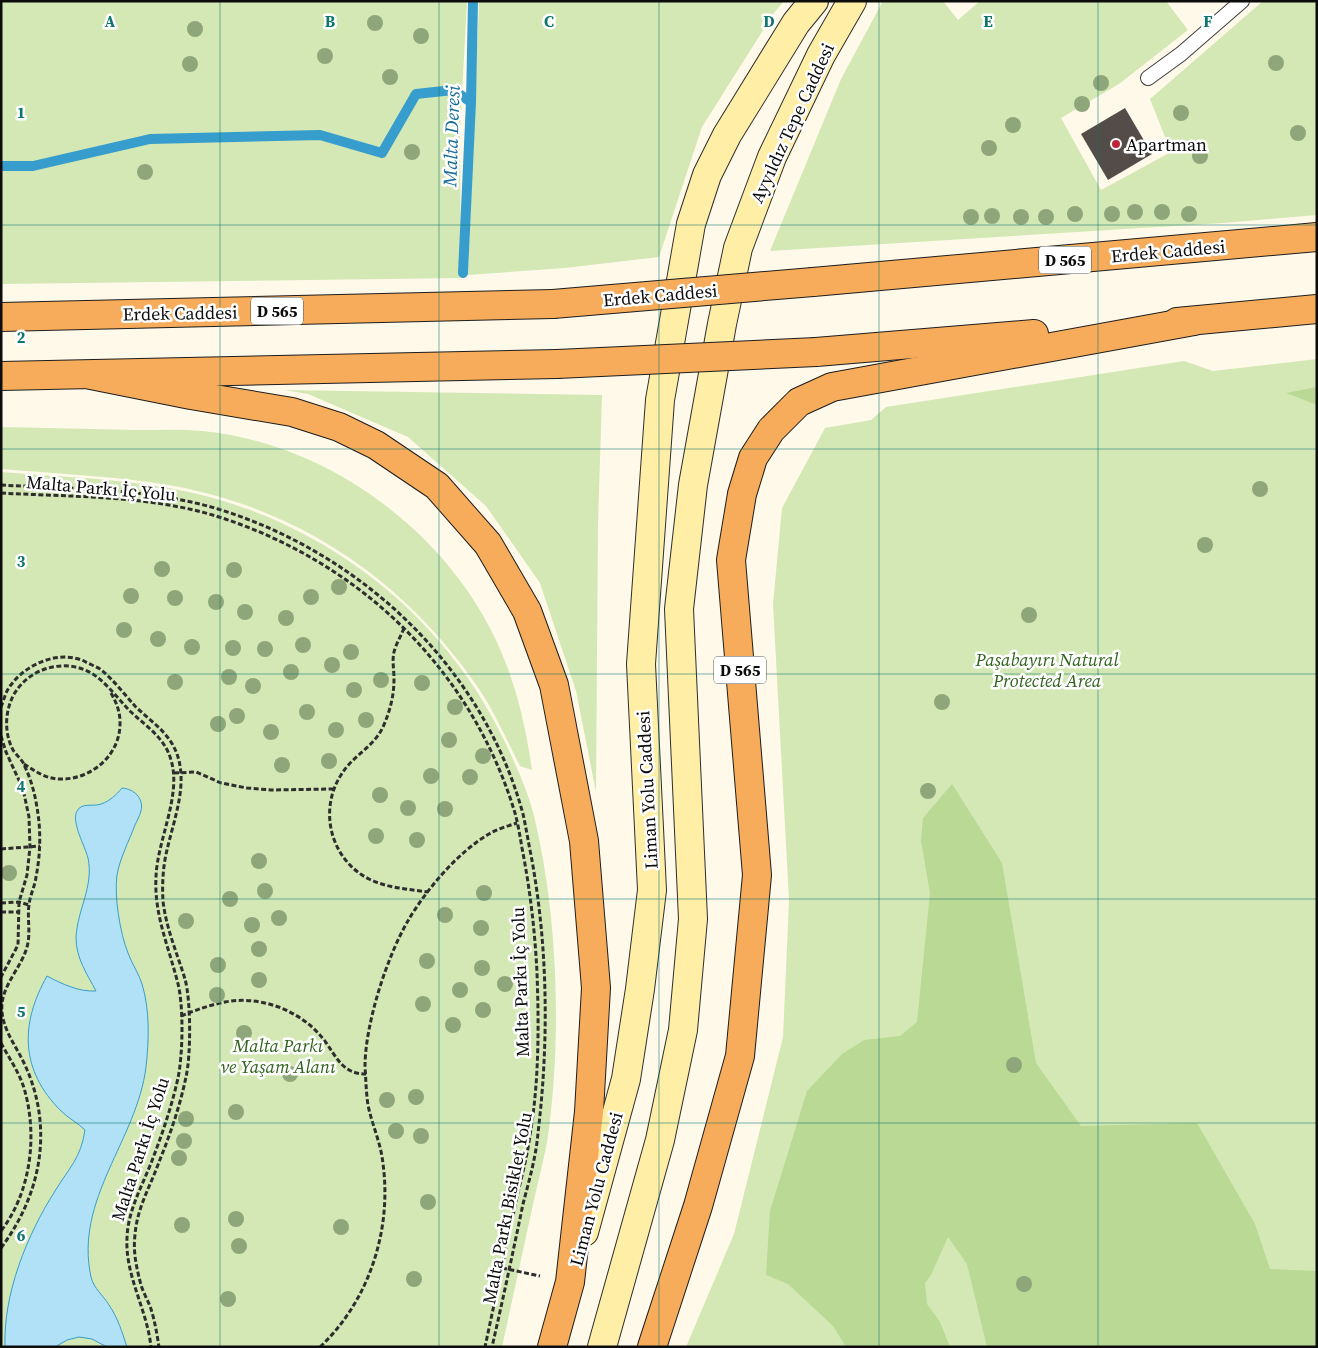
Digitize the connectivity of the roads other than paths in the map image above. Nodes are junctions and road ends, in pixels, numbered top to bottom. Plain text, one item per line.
1 (814, 1) edge
2 (852, 1) edge
3 (1242, 1) edge
4 (1148, 78) dead end
5 (1317, 237) edge
6 (1317, 309) edge
7 (1, 317) edge
8 (1194, 321) junction
9 (91, 375) junction
10 (1, 376) edge
11 (570, 1282) junction
12 (552, 1347) edge
13 (602, 1347) edge
14 (652, 1347) edge

1 - 11 main road, Liman Yolu Caddesi
2 - 13 main road, Ayyıldız Tepe Caddesi
3 - 4 lane
5 - 7 highway, Erdek Caddesi / D 565, bridge
6 - 8 highway, D 565
8 - 9 highway, D 565, bridge
8 - 14 highway, D 565
9 - 10 highway, D 565
9 - 11 highway, D 565
11 - 12 highway, Liman Yolu Caddesi / D 565

